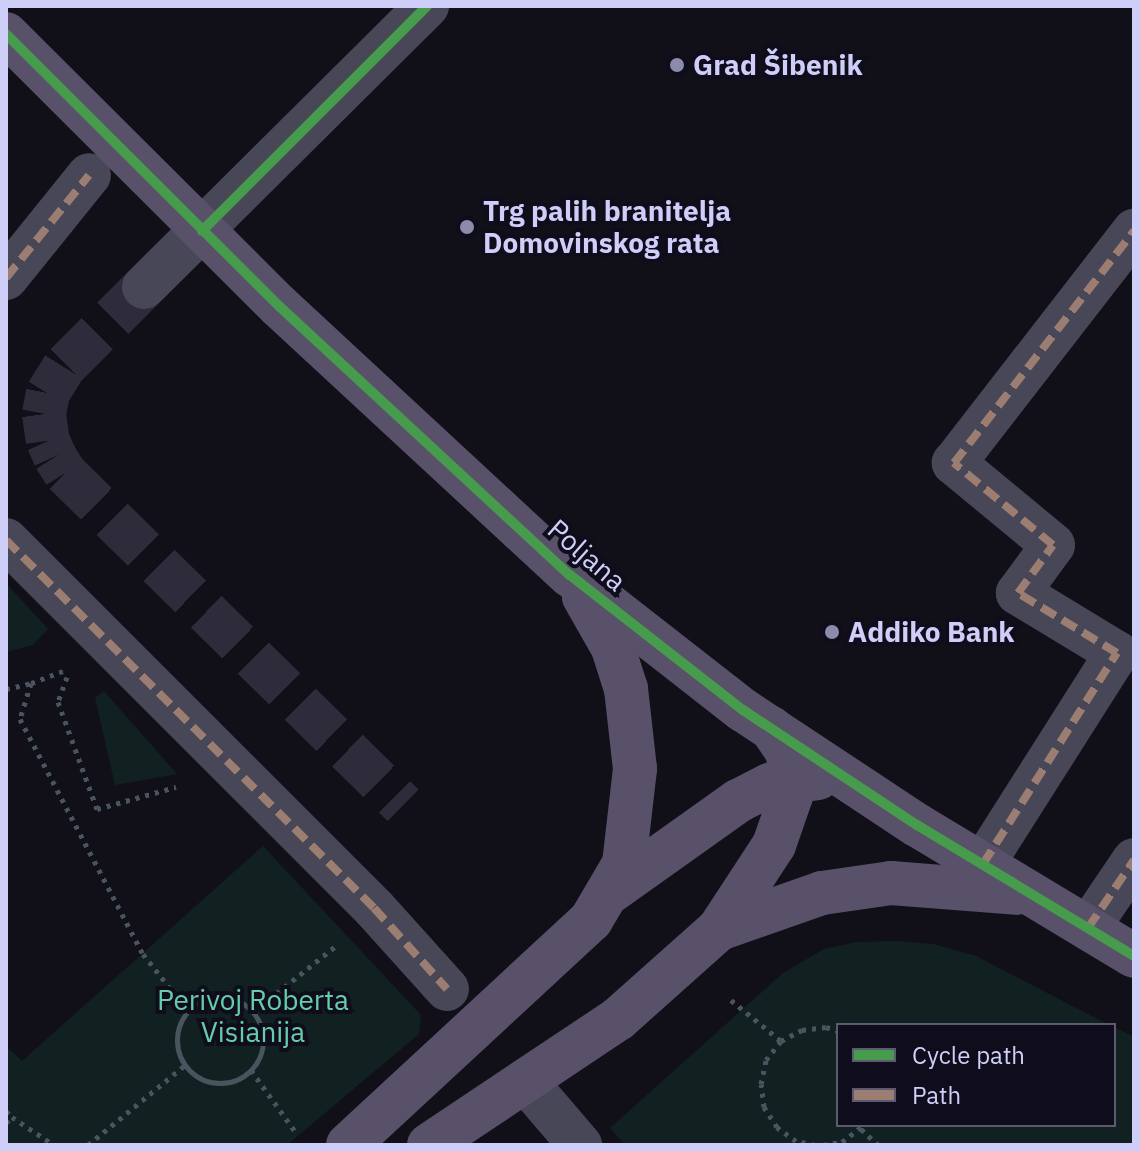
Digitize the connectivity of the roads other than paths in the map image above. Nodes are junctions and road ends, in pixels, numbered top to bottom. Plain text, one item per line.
1 (427, 6) edge
2 (6, 34) edge
3 (89, 175) dead end
4 (202, 231) junction
5 (1134, 231) edge
6 (6, 278) edge
7 (144, 287) tunnel mouth
8 (6, 540) edge
9 (570, 575) junction
10 (771, 728) junction
11 (792, 780) junction
12 (853, 782) junction
13 (1134, 860) edge
14 (983, 864) junction
15 (610, 892) junction
16 (1034, 895) junction
17 (1088, 928) junction
18 (719, 929) junction
19 (1134, 956) edge
20 (447, 989) dead end
21 (527, 1083) junction
22 (576, 1144) edge
23 (348, 1145) edge
24 (429, 1145) edge

1 - 4 street
2 - 4 main road, Poljana
3 - 6 street
4 - 7 street
4 - 9 main road, Poljana
5 - 14 street
8 - 20 street
9 - 10 main road, Poljana
9 - 15 main road, Poljana
10 - 11 main road, Poljana
10 - 12 main road, Poljana
11 - 12 main road
11 - 15 main road
11 - 18 main road, Poljana
12 - 14 main road, Poljana
13 - 17 street
14 - 16 main road, Poljana
15 - 23 main road, Poljana
16 - 17 main road, Poljana
16 - 18 main road
17 - 19 main road, Poljana
18 - 21 main road, Poljana
21 - 22 street
21 - 24 main road, Poljana

